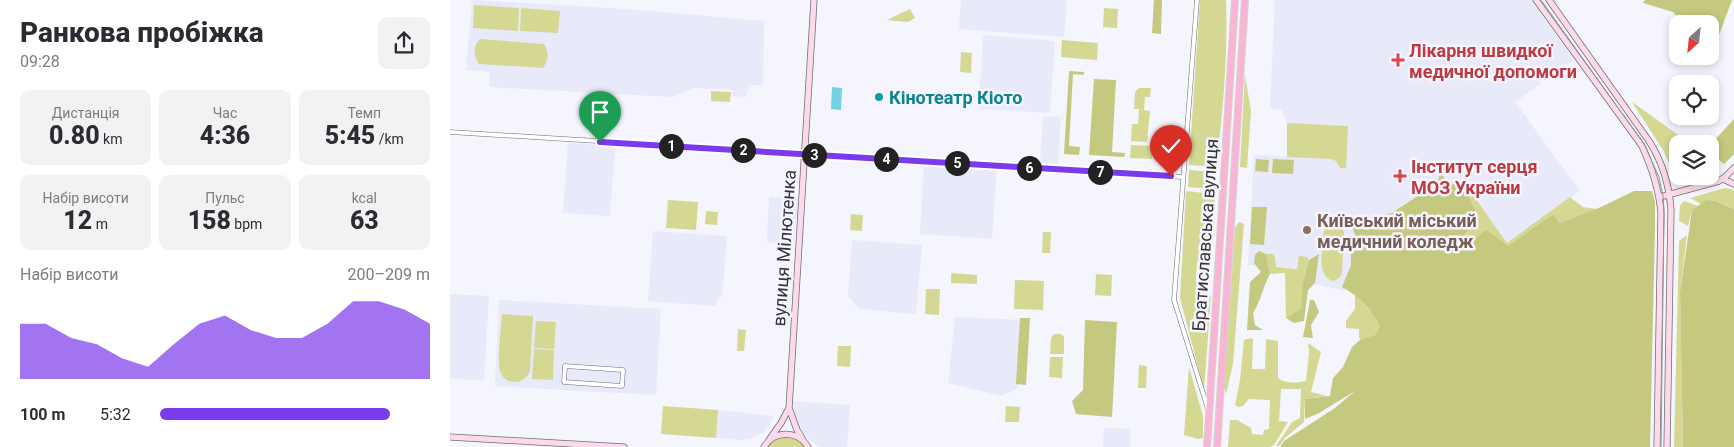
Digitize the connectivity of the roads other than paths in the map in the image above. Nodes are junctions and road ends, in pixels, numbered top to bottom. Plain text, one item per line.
1 (814, 0) edge
2 (1197, 0) edge
3 (1235, 0) edge
4 (1246, 0) edge
5 (1536, 0) edge
6 (1549, 0) edge
7 (450, 132) edge
8 (805, 154) junction
9 (1734, 168) edge
10 (1183, 177) junction
11 (1723, 179) junction
12 (1734, 184) edge
13 (1670, 194) junction
14 (1660, 197) junction
15 (622, 386) joint
16 (789, 408) junction
17 (1209, 414) junction
18 (450, 437) edge
19 (766, 443) edge
20 (808, 445) edge
21 (624, 447) edge
22 (757, 447) edge
23 (1207, 447) edge
24 (1217, 447) edge
25 (1657, 447) edge
26 (1666, 447) edge

1 - 8 street, вулиця Мілютенка
2 - 10 street
3 - 17 main road, Братиславська вулиця
4 - 24 main road, Братиславська вулиця
5 - 14 street
6 - 13 street
7 - 8 street
8 - 10 street
8 - 16 street, вулиця Мілютенка
9 - 11 street
10 - 17 street
11 - 12 street
11 - 13 street
13 - 14 street
13 - 26 street
14 - 25 street
15 - 15 street
16 - 19 street, вулиця Мілютенка
16 - 20 street, вулиця Мілютенка
17 - 23 main road, Братиславська вулиця
18 - 21 street
19 - 20 street
19 - 22 street

